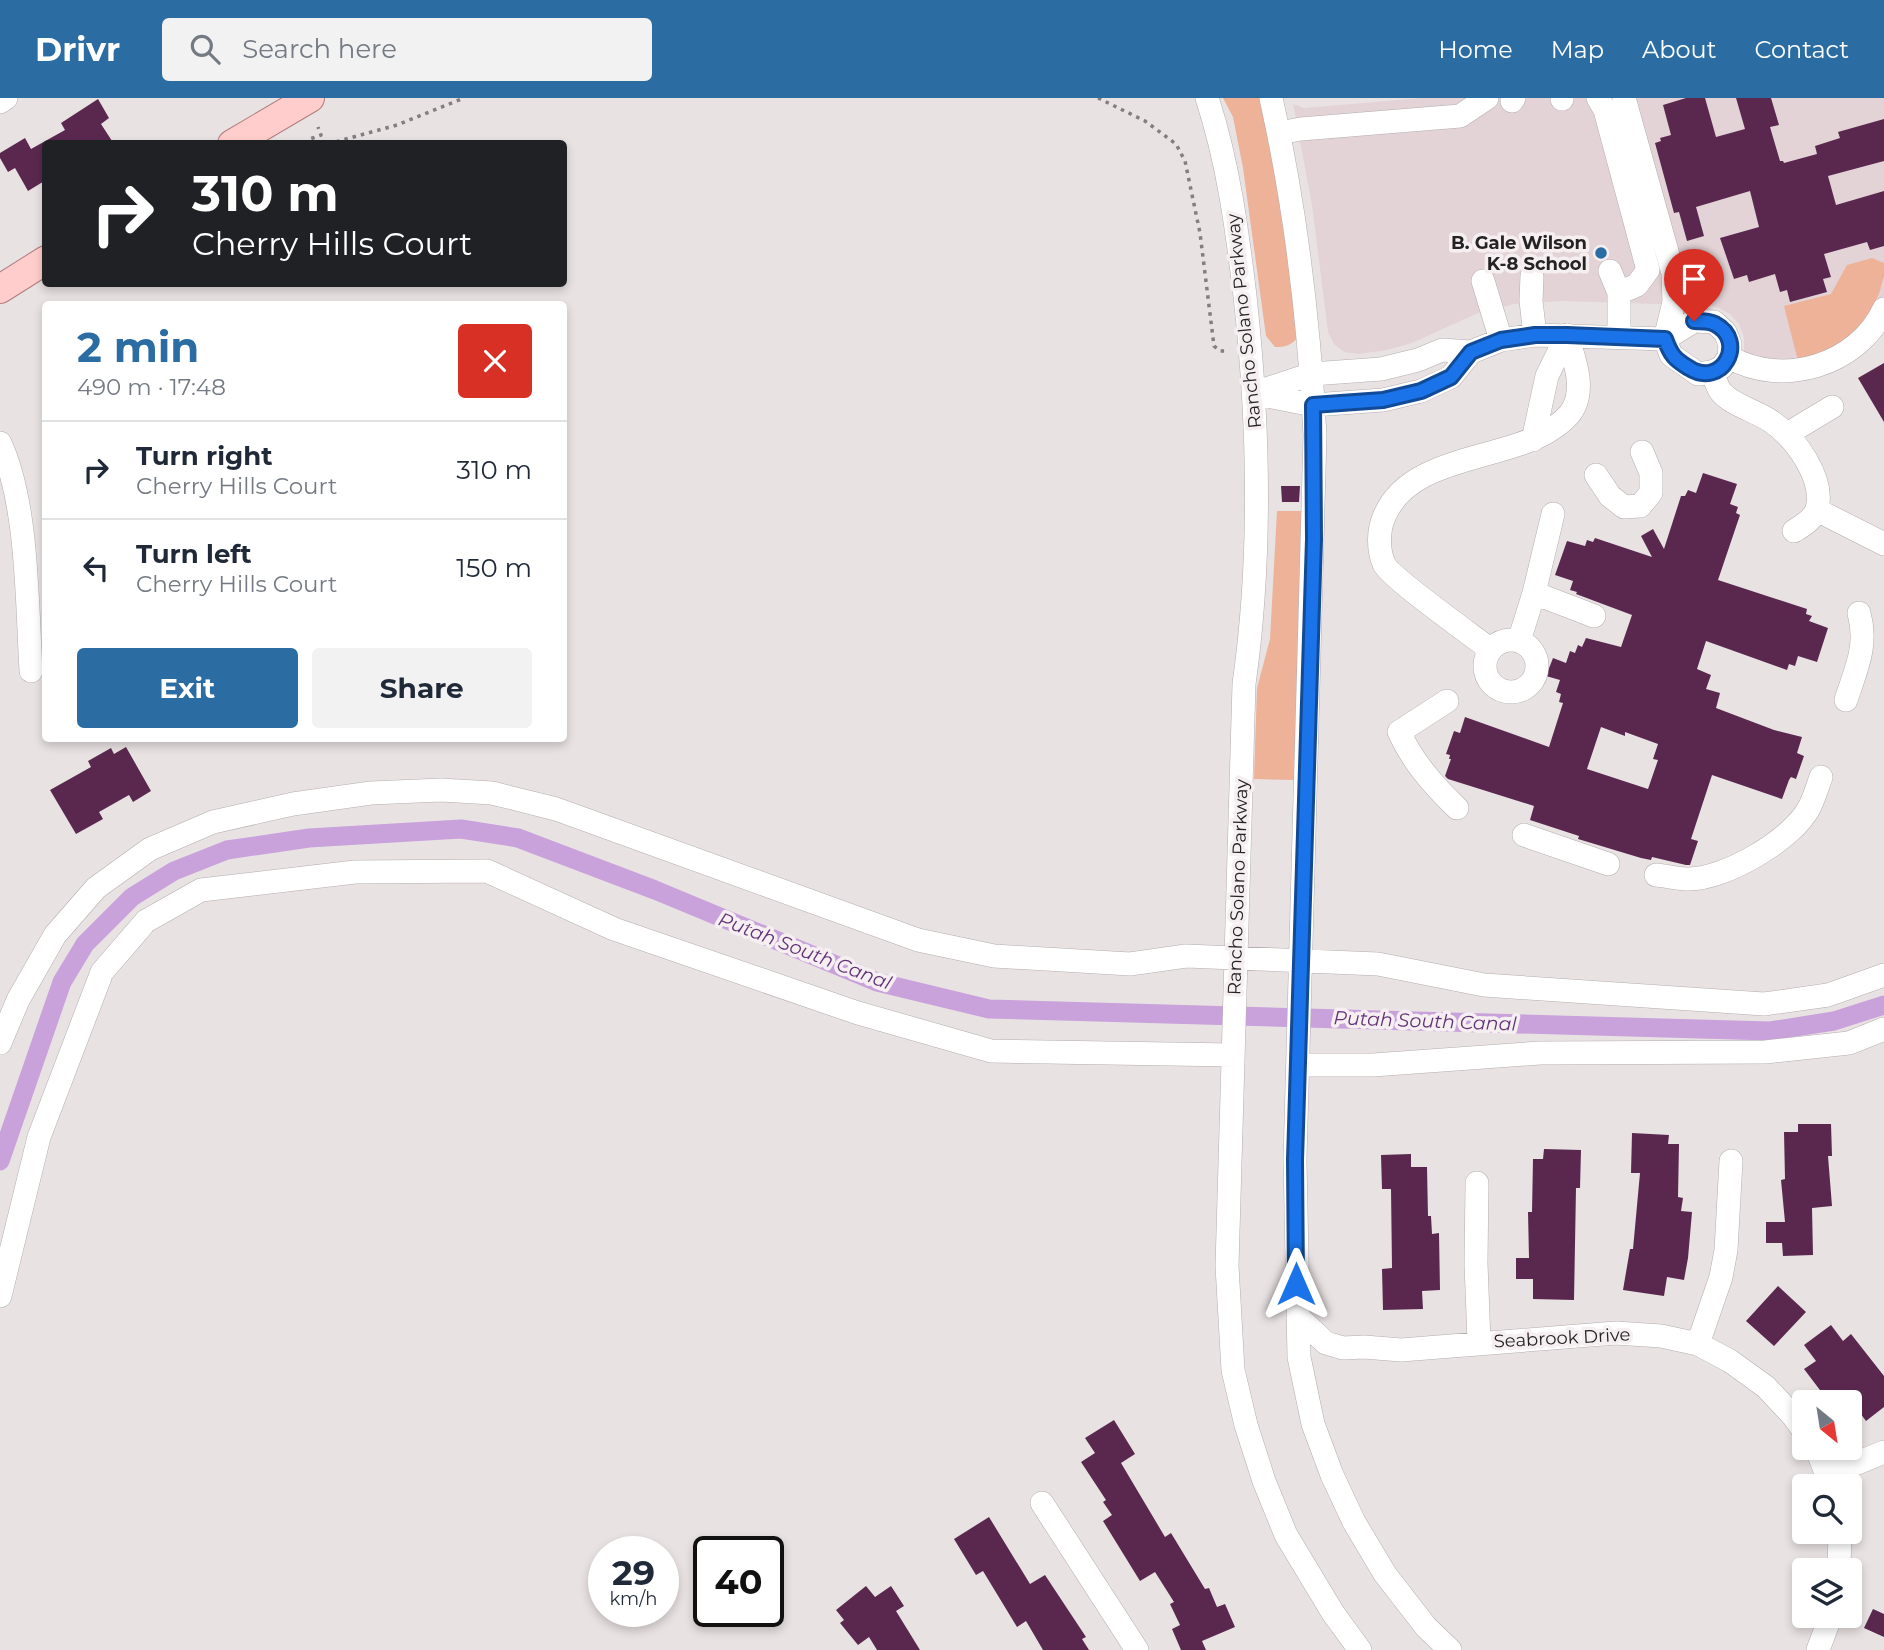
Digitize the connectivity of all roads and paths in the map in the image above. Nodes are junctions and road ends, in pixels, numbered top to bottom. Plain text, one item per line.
1 (6, 98) edge
2 (310, 98) edge
3 (464, 98) edge
4 (1098, 98) edge
5 (1207, 98) edge
6 (1271, 98) edge
7 (1487, 98) edge
8 (1598, 98) edge
9 (1624, 98) edge
10 (0, 102) edge
11 (318, 127) dead end
12 (1279, 134) junction
13 (239, 140) edge
14 (309, 140) edge
15 (343, 140) edge
16 (42, 263) edge
17 (1610, 271) dead end
18 (1532, 276) dead end
19 (1483, 281) dead end
20 (0, 289) edge
21 (1619, 293) junction
22 (1884, 309) edge
23 (1535, 335) junction
24 (1567, 335) junction
25 (1619, 337) junction
26 (1665, 339) junction
27 (1501, 340) junction
28 (1229, 351) dead end
29 (1471, 352) junction
30 (1721, 365) junction
31 (1311, 374) junction
32 (1254, 393) junction
33 (1313, 405) junction
34 (1832, 407) dead end
35 (1787, 434) junction
36 (1533, 440) junction
37 (0, 443) edge
38 (1642, 452) dead end
39 (1596, 475) dead end
40 (1816, 510) junction
41 (1552, 514) dead end
42 (1794, 531) dead end
43 (1884, 544) edge
44 (1534, 593) junction
45 (1859, 613) dead end
46 (1594, 616) dead end
47 (1519, 641) junction
48 (1491, 650) junction
49 (31, 671) dead end
50 (1447, 701) dead end
51 (1846, 701) dead end
52 (1821, 778) dead end
53 (1457, 808) dead end
54 (1524, 835) dead end
55 (1608, 864) dead end
56 (1656, 875) dead end
57 (1236, 966) junction
58 (1301, 970) junction
59 (1884, 975) edge
60 (1884, 1029) edge
61 (0, 1043) edge
62 (1232, 1052) junction
63 (1298, 1055) junction
64 (1731, 1161) dead end
65 (1477, 1183) dead end
66 (0, 1296) edge
67 (1298, 1317) junction
68 (1479, 1342) junction
69 (1698, 1344) junction
70 (1792, 1414) edge
71 (1884, 1452) edge
72 (1842, 1474) edge
73 (1042, 1503) dead end
74 (1826, 1628) edge
75 (1137, 1650) edge
76 (1360, 1650) edge
77 (1450, 1650) edge
78 (1818, 1650) edge

1 - 10 street
2 - 13 main road
3 - 15 path
4 - 28 path
5 - 32 street, Rancho Solano Parkway
6 - 12 street
7 - 12 street
8 - 21 street
9 - 26 street
11 - 14 path
12 - 31 street
16 - 20 main road
17 - 21 street
18 - 23 street
19 - 27 street
21 - 25 street
22 - 30 street
23 - 24 street
23 - 27 street
24 - 25 street
24 - 36 street
24 - 36 street
25 - 26 street
26 - 30 street
26 - 30 street
27 - 29 street
29 - 31 street
29 - 33 street
30 - 35 street
31 - 32 street
31 - 33 street
32 - 33 street
32 - 57 street, Rancho Solano Parkway
33 - 58 street
34 - 35 street
35 - 40 street
36 - 48 street
37 - 49 street
38 - 39 street
40 - 42 street
40 - 43 street
41 - 44 street
44 - 46 street
44 - 47 street
45 - 51 street
47 - 48 street
47 - 48 street
50 - 53 street
52 - 56 street
54 - 55 street
57 - 58 street
57 - 61 street
57 - 62 street, Rancho Solano Parkway
58 - 59 street
58 - 63 street
60 - 63 street
62 - 66 street
62 - 76 street, Rancho Solano Parkway
63 - 67 street
64 - 69 street
65 - 68 street
67 - 68 street, Seabrook Drive
67 - 77 street
68 - 69 street, Seabrook Drive
69 - 70 street, Seabrook Drive
71 - 72 street
73 - 75 street
74 - 78 street

